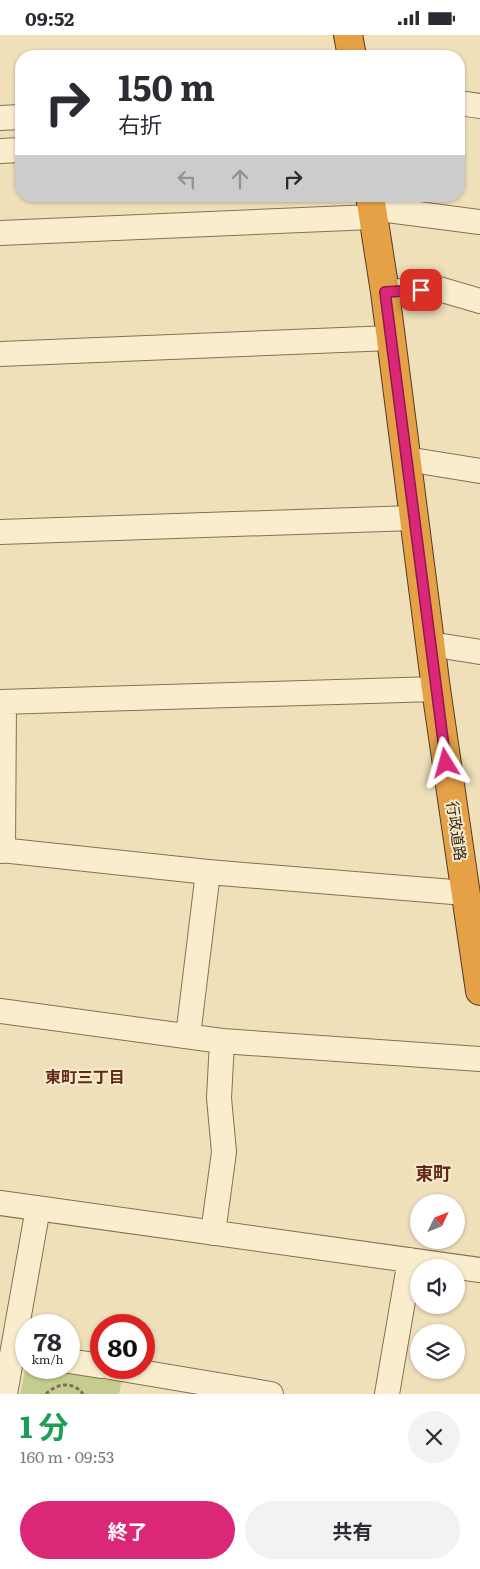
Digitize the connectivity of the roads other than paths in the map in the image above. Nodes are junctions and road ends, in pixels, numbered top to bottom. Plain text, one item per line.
1 (348, 35) edge
2 (351, 50) edge
3 (465, 104) edge
4 (480, 106) edge
5 (15, 117) edge
6 (0, 118) edge
7 (15, 150) edge
8 (0, 151) edge
9 (372, 207) edge
10 (480, 221) edge
11 (0, 233) edge
12 (385, 292) junction
13 (480, 301) edge
14 (390, 338) junction
15 (0, 354) edge
16 (406, 459) junction
17 (480, 471) edge
18 (413, 518) junction
19 (0, 532) edge
20 (430, 644) junction
21 (480, 653) edge
22 (436, 689) junction
23 (2, 702) edge
24 (2, 851) edge
25 (208, 872) junction
26 (465, 893) junction
27 (479, 985) edge
28 (0, 1011) edge
29 (188, 1036) junction
30 (222, 1041) junction
31 (480, 1059) edge
32 (0, 1203) edge
33 (38, 1208) junction
34 (213, 1233) junction
35 (410, 1260) joint
36 (465, 1267) edge
37 (480, 1269) edge
38 (24, 1314) edge
39 (15, 1365) edge
40 (155, 1375) edge
41 (5, 1394) edge
42 (271, 1394) edge
43 (387, 1394) edge

1 - 2 highway
3 - 4 street
5 - 6 street
7 - 8 street
9 - 10 street
9 - 11 street
9 - 12 highway, 行政道路
12 - 13 street
12 - 14 highway, 行政道路
14 - 15 street
14 - 16 highway, 行政道路
16 - 17 street
16 - 18 highway, 行政道路
18 - 19 street
18 - 20 highway, 行政道路
20 - 21 street
20 - 22 highway, 行政道路
22 - 23 street
22 - 26 highway, 行政道路
23 - 24 street
24 - 25 street
25 - 26 street
25 - 29 street
26 - 27 highway, 行政道路
28 - 29 street
29 - 30 street
30 - 31 street
30 - 34 street
32 - 33 street
33 - 34 street
33 - 38 street
34 - 35 street
35 - 43 street
36 - 37 street
39 - 41 street
40 - 42 street

